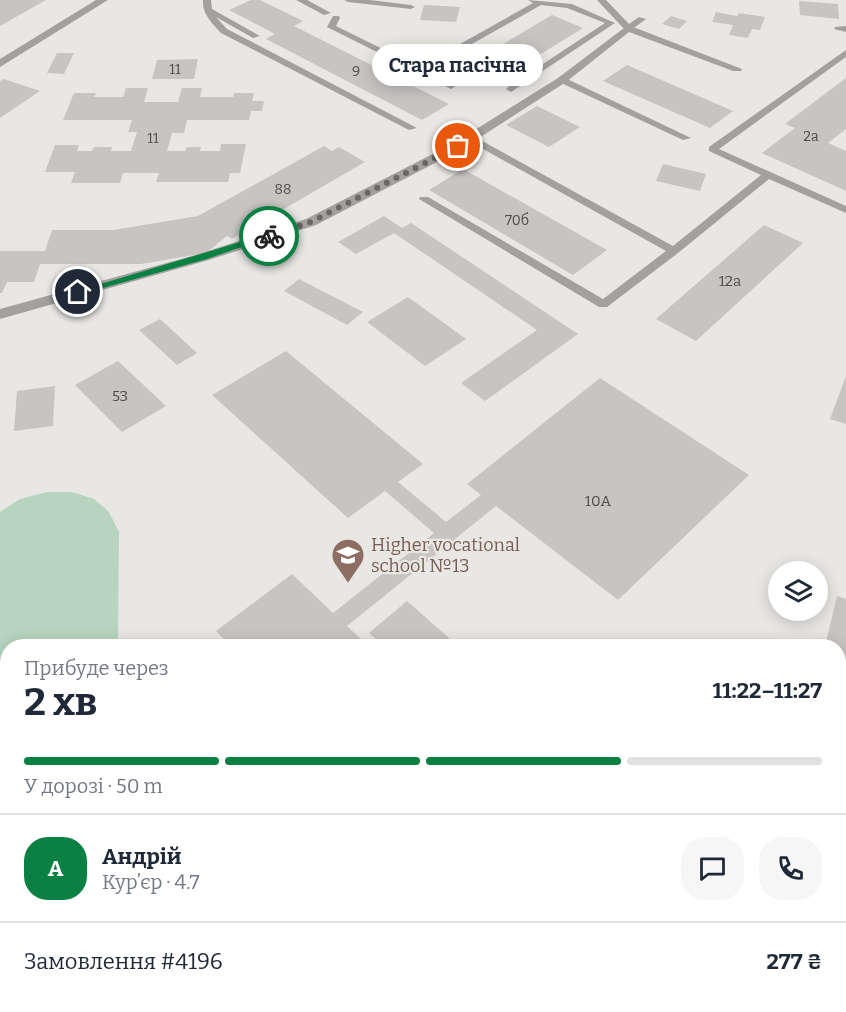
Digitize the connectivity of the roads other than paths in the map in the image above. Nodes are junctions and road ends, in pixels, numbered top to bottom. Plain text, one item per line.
1 (103, 0) edge
2 (300, 0) edge
3 (348, 0) edge
4 (601, 0) edge
5 (536, 1) edge
6 (208, 5) edge
7 (411, 7) dead end
8 (642, 19) dead end
9 (628, 28) junction
10 (256, 36) dead end
11 (846, 53) edge
12 (0, 64) edge
13 (736, 69) dead end
14 (419, 70) junction
15 (562, 80) junction
16 (451, 86) dead end
17 (511, 89) dead end
18 (411, 128) dead end
19 (470, 138) junction
20 (686, 138) dead end
21 (768, 174) junction
22 (424, 198) dead end
23 (846, 210) edge
24 (674, 251) junction
25 (0, 314) edge

1 - 12 street
2 - 14 lane
3 - 7 lane
4 - 9 lane
5 - 14 lane
5 - 17 lane
6 - 10 lane
6 - 18 lane
8 - 9 lane
9 - 13 street
9 - 15 street
11 - 21 lane
14 - 16 lane
15 - 19 street
15 - 20 lane
19 - 24 lane
19 - 25 street
21 - 23 lane
21 - 24 lane
22 - 24 lane

